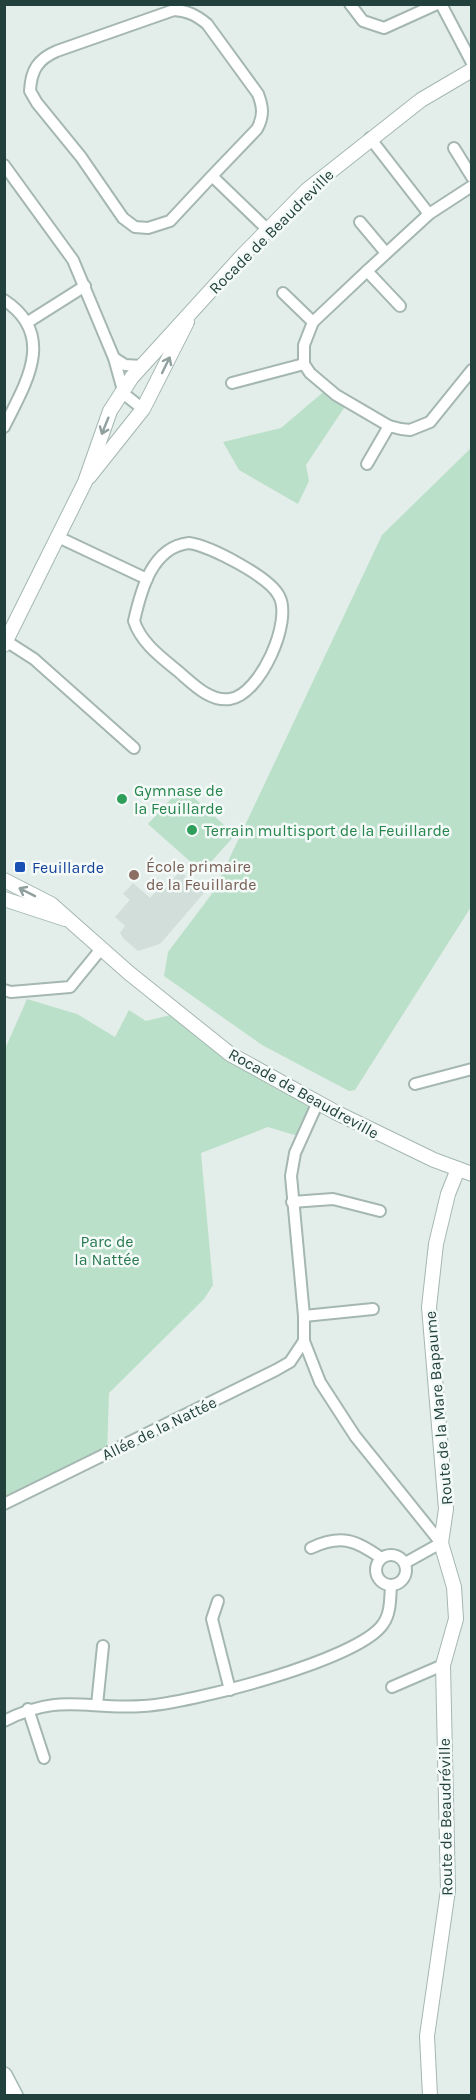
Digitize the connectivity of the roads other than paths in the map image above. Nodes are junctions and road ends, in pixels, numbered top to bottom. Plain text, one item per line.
1 (350, 4) edge
2 (439, 4) edge
3 (471, 63) edge
4 (471, 70) edge
5 (370, 138) junction
6 (454, 148) dead end
7 (7, 168) edge
8 (212, 176) junction
9 (471, 177) edge
10 (471, 186) edge
11 (429, 214) junction
12 (360, 222) dead end
13 (268, 230) junction
14 (386, 253) junction
15 (367, 271) junction
16 (85, 286) junction
17 (283, 293) dead end
18 (4, 300) edge
19 (400, 306) dead end
20 (191, 314) junction
21 (28, 322) junction
22 (313, 322) junction
23 (114, 358) junction
24 (304, 364) junction
25 (142, 366) junction
26 (471, 370) edge
27 (232, 382) dead end
28 (123, 388) junction
29 (143, 409) junction
30 (389, 426) junction
31 (4, 427) edge
32 (367, 464) dead end
33 (85, 482) junction
34 (58, 537) junction
35 (147, 579) junction
36 (5, 643) edge
37 (134, 748) dead end
38 (4, 880) edge
39 (4, 900) edge
40 (67, 920) junction
41 (101, 949) junction
42 (4, 990) edge
43 (471, 1070) edge
44 (415, 1084) dead end
45 (318, 1102) junction
46 (465, 1172) edge
47 (292, 1202) junction
48 (380, 1211) dead end
49 (373, 1309) dead end
50 (304, 1316) junction
51 (304, 1341) junction
52 (4, 1504) edge
53 (441, 1543) junction
54 (311, 1548) dead end
55 (381, 1558) junction
56 (405, 1563) junction
57 (391, 1585) junction
58 (218, 1601) dead end
59 (103, 1646) dead end
60 (450, 1646) joint
61 (443, 1665) junction
62 (392, 1687) dead end
63 (230, 1690) junction
64 (97, 1705) junction
65 (28, 1709) junction
66 (4, 1721) edge
67 (44, 1758) dead end
68 (4, 2074) edge
69 (15, 2096) edge
70 (430, 2096) edge

1 - 2 street
2 - 3 street
4 - 5 street, Rocade de Beaudreville
5 - 11 street
5 - 13 street, Rocade de Beaudreville
6 - 9 street
7 - 16 street
8 - 8 street
8 - 13 street
10 - 11 street
11 - 14 street
12 - 14 street
13 - 20 street, Rocade de Beaudreville
14 - 15 street
15 - 19 street
15 - 22 street
16 - 21 street
16 - 23 street
17 - 22 street
18 - 21 street
20 - 25 street, Rocade de Beaudreville
29 -> 20 street, Rocade de Beaudreville
21 - 31 street
22 - 24 street
23 - 25 street
23 - 28 street
24 - 27 street
24 - 30 street
25 - 28 street, Rocade de Beaudreville
26 - 30 street
28 - 29 street
28 -> 33 street, Rocade de Beaudreville
29 - 33 street, Rocade de Beaudreville
30 - 32 street
33 - 34 street, Rocade de Beaudreville
34 - 35 street
34 - 36 street, Rocade de Beaudreville
35 - 35 street
36 - 37 street
40 -> 38 street, Rocade de Beaudreville
39 - 40 street, Rocade de Beaudreville
40 - 41 street, Rocade de Beaudreville
41 - 42 street
41 - 45 street, Rocade de Beaudreville
43 - 44 street
45 - 46 street, Rocade de Beaudreville
45 - 47 street
46 - 53 street, Route de la Mare Bapaume
47 - 48 street
47 - 50 street
49 - 50 street
50 - 51 street
51 - 52 street, Allée de la Nattée
51 - 53 street
53 - 56 street
53 - 60 street, Route de la Mare Bapaume
54 - 55 street
55 - 56 street
55 - 57 street
56 - 57 street
57 - 63 street
58 - 63 street
59 - 64 street
60 - 61 street, Route de Beaudréville
61 - 62 street
61 - 70 street, Route de Beaudréville
63 - 64 street
64 - 65 street
65 - 66 street
65 - 67 street
68 - 69 main road

